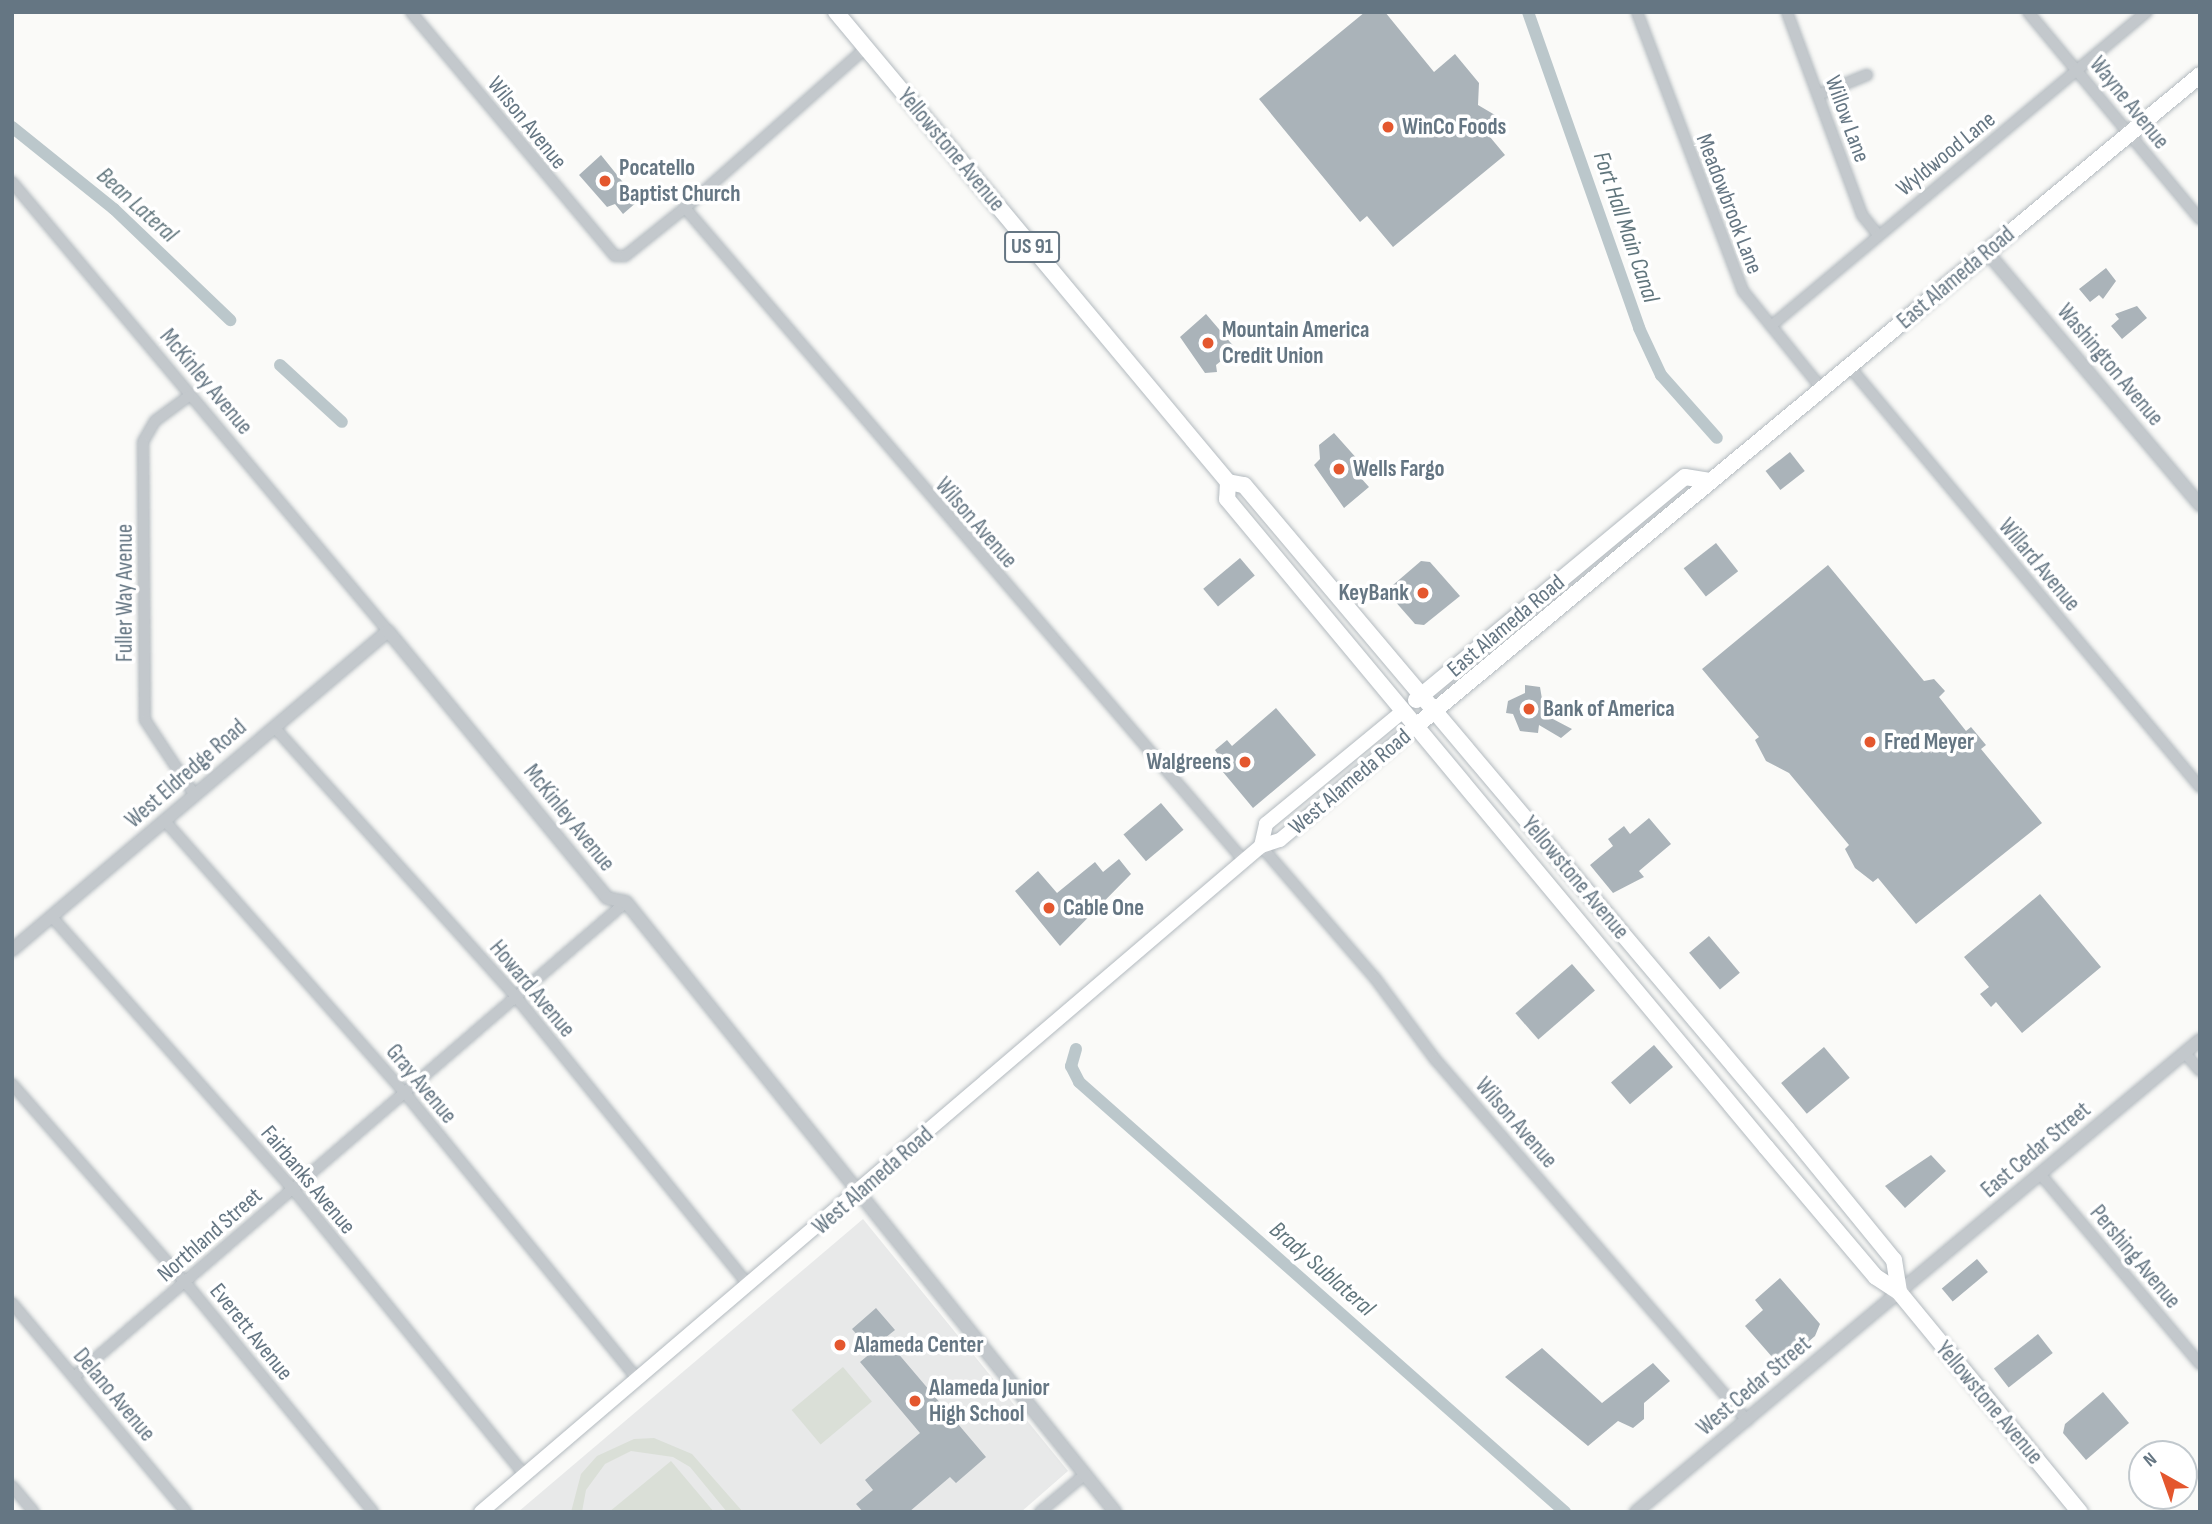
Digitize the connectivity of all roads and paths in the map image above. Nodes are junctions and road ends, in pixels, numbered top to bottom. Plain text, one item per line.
1 (411, 12) edge
2 (836, 12) edge
3 (1637, 12) edge
4 (1787, 12) edge
5 (2028, 12) edge
6 (2147, 12) edge
7 (866, 48) junction
8 (2078, 71) junction
9 (1867, 75) dead end
10 (2200, 75) edge
11 (1818, 95) junction
12 (2129, 134) junction
13 (12, 182) edge
14 (684, 208) junction
15 (2200, 219) edge
16 (1878, 235) junction
17 (1987, 252) junction
18 (1771, 327) junction
19 (1849, 366) junction
20 (1822, 389) junction
21 (189, 396) junction
22 (1710, 481) junction
23 (1228, 482) junction
24 (2200, 505) edge
25 (388, 631) junction
26 (1422, 695) junction
27 (1403, 711) junction
28 (1435, 711) junction
29 (1416, 726) junction
30 (274, 727) junction
31 (2200, 787) edge
32 (194, 794) junction
33 (165, 821) junction
34 (1261, 846) junction
35 (1244, 860) junction
36 (626, 902) junction
37 (52, 917) junction
38 (12, 950) edge
39 (516, 997) junction
40 (2200, 1040) edge
41 (2185, 1053) junction
42 (2200, 1071) edge
43 (12, 1084) edge
44 (405, 1093) junction
45 (2041, 1175) junction
46 (293, 1189) junction
47 (860, 1191) junction
48 (185, 1282) junction
49 (749, 1286) junction
50 (1899, 1292) junction
51 (12, 1303) edge
52 (2200, 1364) edge
53 (74, 1377) junction
54 (638, 1380) junction
55 (1746, 1421) junction
56 (525, 1475) junction
57 (1083, 1476) junction
58 (12, 1486) edge
59 (34, 1512) edge
60 (186, 1512) edge
61 (373, 1512) edge
62 (481, 1512) edge
63 (1040, 1512) edge
64 (1115, 1512) edge
65 (1636, 1512) edge
66 (2080, 1512) edge

1 - 14 street, Wilson Avenue
2 - 7 main road, Yellowstone Avenue / US 91
3 - 18 street, Meadowbrook Lane
4 - 11 street, Willow Lane
5 - 8 street, Wayne Avenue
6 - 8 street, Wyldwood Lane
7 - 14 street
7 - 23 main road, Yellowstone Avenue / US 91
8 - 12 street, Wayne Avenue
8 - 16 street, Wyldwood Lane
9 - 11 street
10 - 12 main road, East Alameda Road
11 - 16 street, Willow Lane
12 - 15 street, Wayne Avenue
12 - 17 main road, East Alameda Road
13 - 21 street, McKinley Avenue
14 - 35 street, Wilson Avenue
16 - 18 street, Wyldwood Lane
17 - 19 main road, East Alameda Road
17 - 24 street, Washington Avenue
18 - 20 street, Meadowbrook Lane
19 - 20 main road, East Alameda Road
19 - 31 street, Willard Avenue
20 - 22 main road, East Alameda Road
21 - 25 street, McKinley Avenue
21 - 32 street, Fuller Way Avenue
22 - 26 main road, East Alameda Road
22 - 28 main road, East Alameda Road
23 - 26 main road, Yellowstone Avenue / US 91
23 - 27 main road, Yellowstone Avenue / US 91
25 - 30 street, West Eldredge Road
25 - 36 street, McKinley Avenue
26 - 27 main road, East Alameda Road
26 - 28 main road, Yellowstone Avenue / US 91
27 - 29 main road, Yellowstone Avenue
27 - 34 main road, West Alameda Road
28 - 29 main road, West Alameda Road
28 - 50 main road, Yellowstone Avenue
29 - 34 main road, West Alameda Road
29 - 50 main road, Yellowstone Avenue
30 - 32 street, West Eldredge Road
30 - 39 street, Howard Avenue
32 - 33 street, West Eldredge Road
33 - 37 street, West Eldredge Road
33 - 44 street, Gray Avenue
34 - 35 main road, West Alameda Road
34 - 55 street, Wilson Avenue
35 - 47 main road, West Alameda Road
36 - 39 street, Northland Street
36 - 47 street, McKinley Avenue
37 - 38 street, West Eldredge Road
37 - 46 street, Fairbanks Avenue
39 - 44 street, Northland Street
39 - 49 street, Howard Avenue
40 - 41 street, East Cedar Street
41 - 42 street
41 - 45 street, East Cedar Street
43 - 48 street, Everett Avenue
44 - 46 street, Northland Street
44 - 54 street, Gray Avenue
45 - 50 street, East Cedar Street
45 - 52 street, Pershing Avenue
46 - 48 street, Northland Street
46 - 56 street, Fairbanks Avenue
47 - 49 main road, West Alameda Road
47 - 57 street, McKinley Avenue
48 - 53 street, Northland Street
48 - 61 street, Everett Avenue
49 - 54 main road, West Alameda Road
50 - 55 street, West Cedar Street
50 - 66 main road, Yellowstone Avenue
51 - 53 street, Delano Avenue
53 - 60 street, Delano Avenue
54 - 56 main road, West Alameda Road
55 - 65 street, West Cedar Street
56 - 62 main road, West Alameda Road
57 - 63 street
57 - 64 street, McKinley Avenue
58 - 59 street

